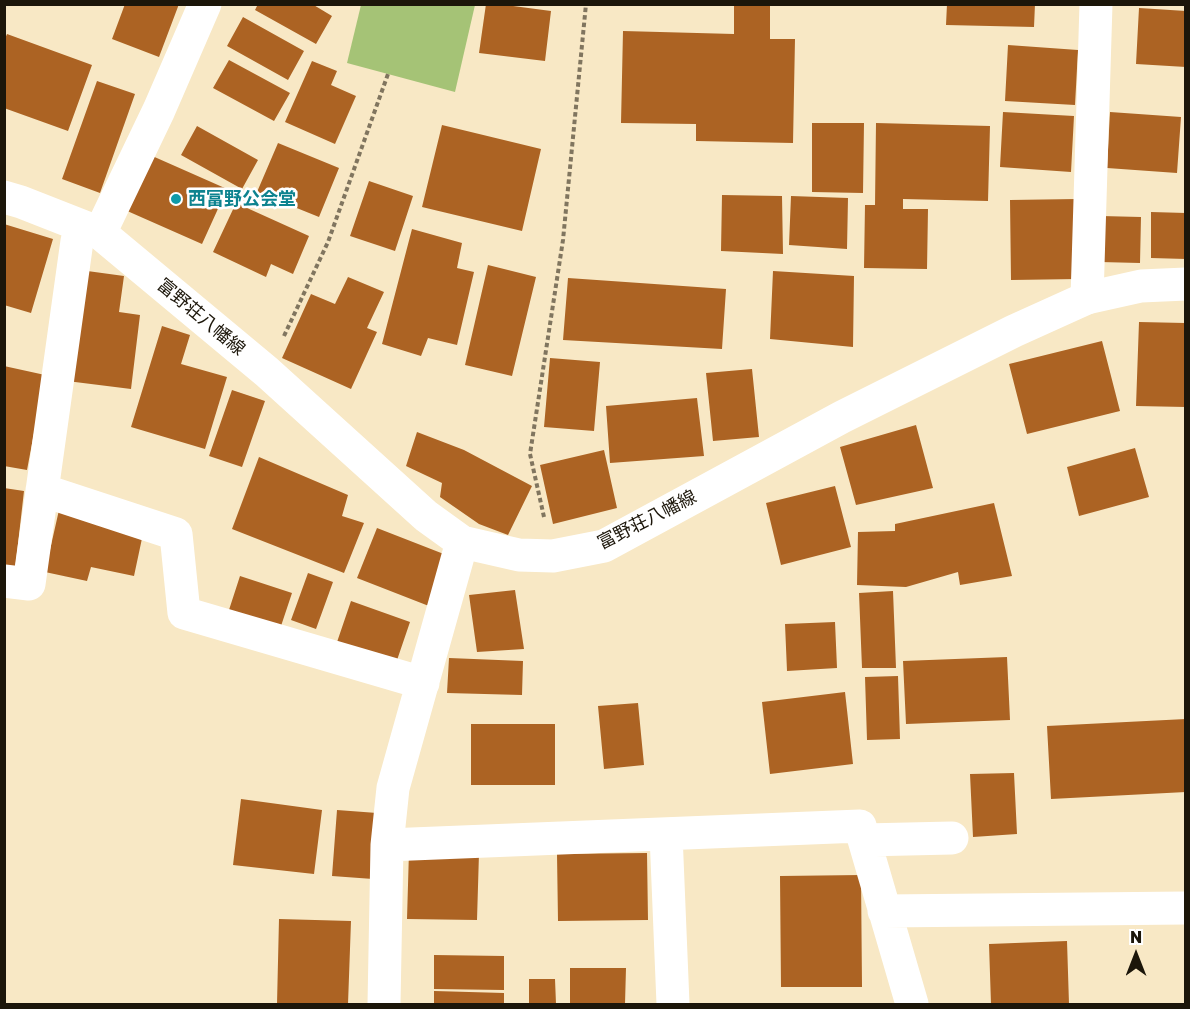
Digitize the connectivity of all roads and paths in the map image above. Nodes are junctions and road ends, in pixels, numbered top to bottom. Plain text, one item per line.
1 (205, 4) edge
2 (586, 4) edge
3 (1096, 4) edge
4 (388, 74) dead end
5 (4, 197) edge
6 (88, 237) junction
7 (1185, 284) edge
8 (1087, 298) junction
9 (267, 372) junction
10 (42, 490) junction
11 (462, 542) junction
12 (553, 556) junction
13 (4, 581) edge
14 (423, 683) junction
15 (666, 834) junction
16 (952, 838) dead end
17 (864, 840) junction
18 (387, 845) junction
19 (1185, 908) edge
20 (884, 911) junction
21 (384, 1005) edge
22 (673, 1005) edge
23 (912, 1005) edge

1 - 6 street
2 - 12 path
3 - 8 street
4 - 9 path
5 - 6 street, 富野荘八幡線
6 - 9 street, 富野荘八幡線
6 - 10 street
7 - 8 street, 富野荘八幡線
8 - 12 street, 富野荘八幡線
9 - 11 street, 富野荘八幡線
10 - 13 street
10 - 14 street
11 - 12 street, 富野荘八幡線
11 - 14 street
14 - 18 street
15 - 17 street
15 - 18 street
15 - 22 street
16 - 17 street
17 - 20 street
18 - 21 street
19 - 20 street
20 - 23 street

